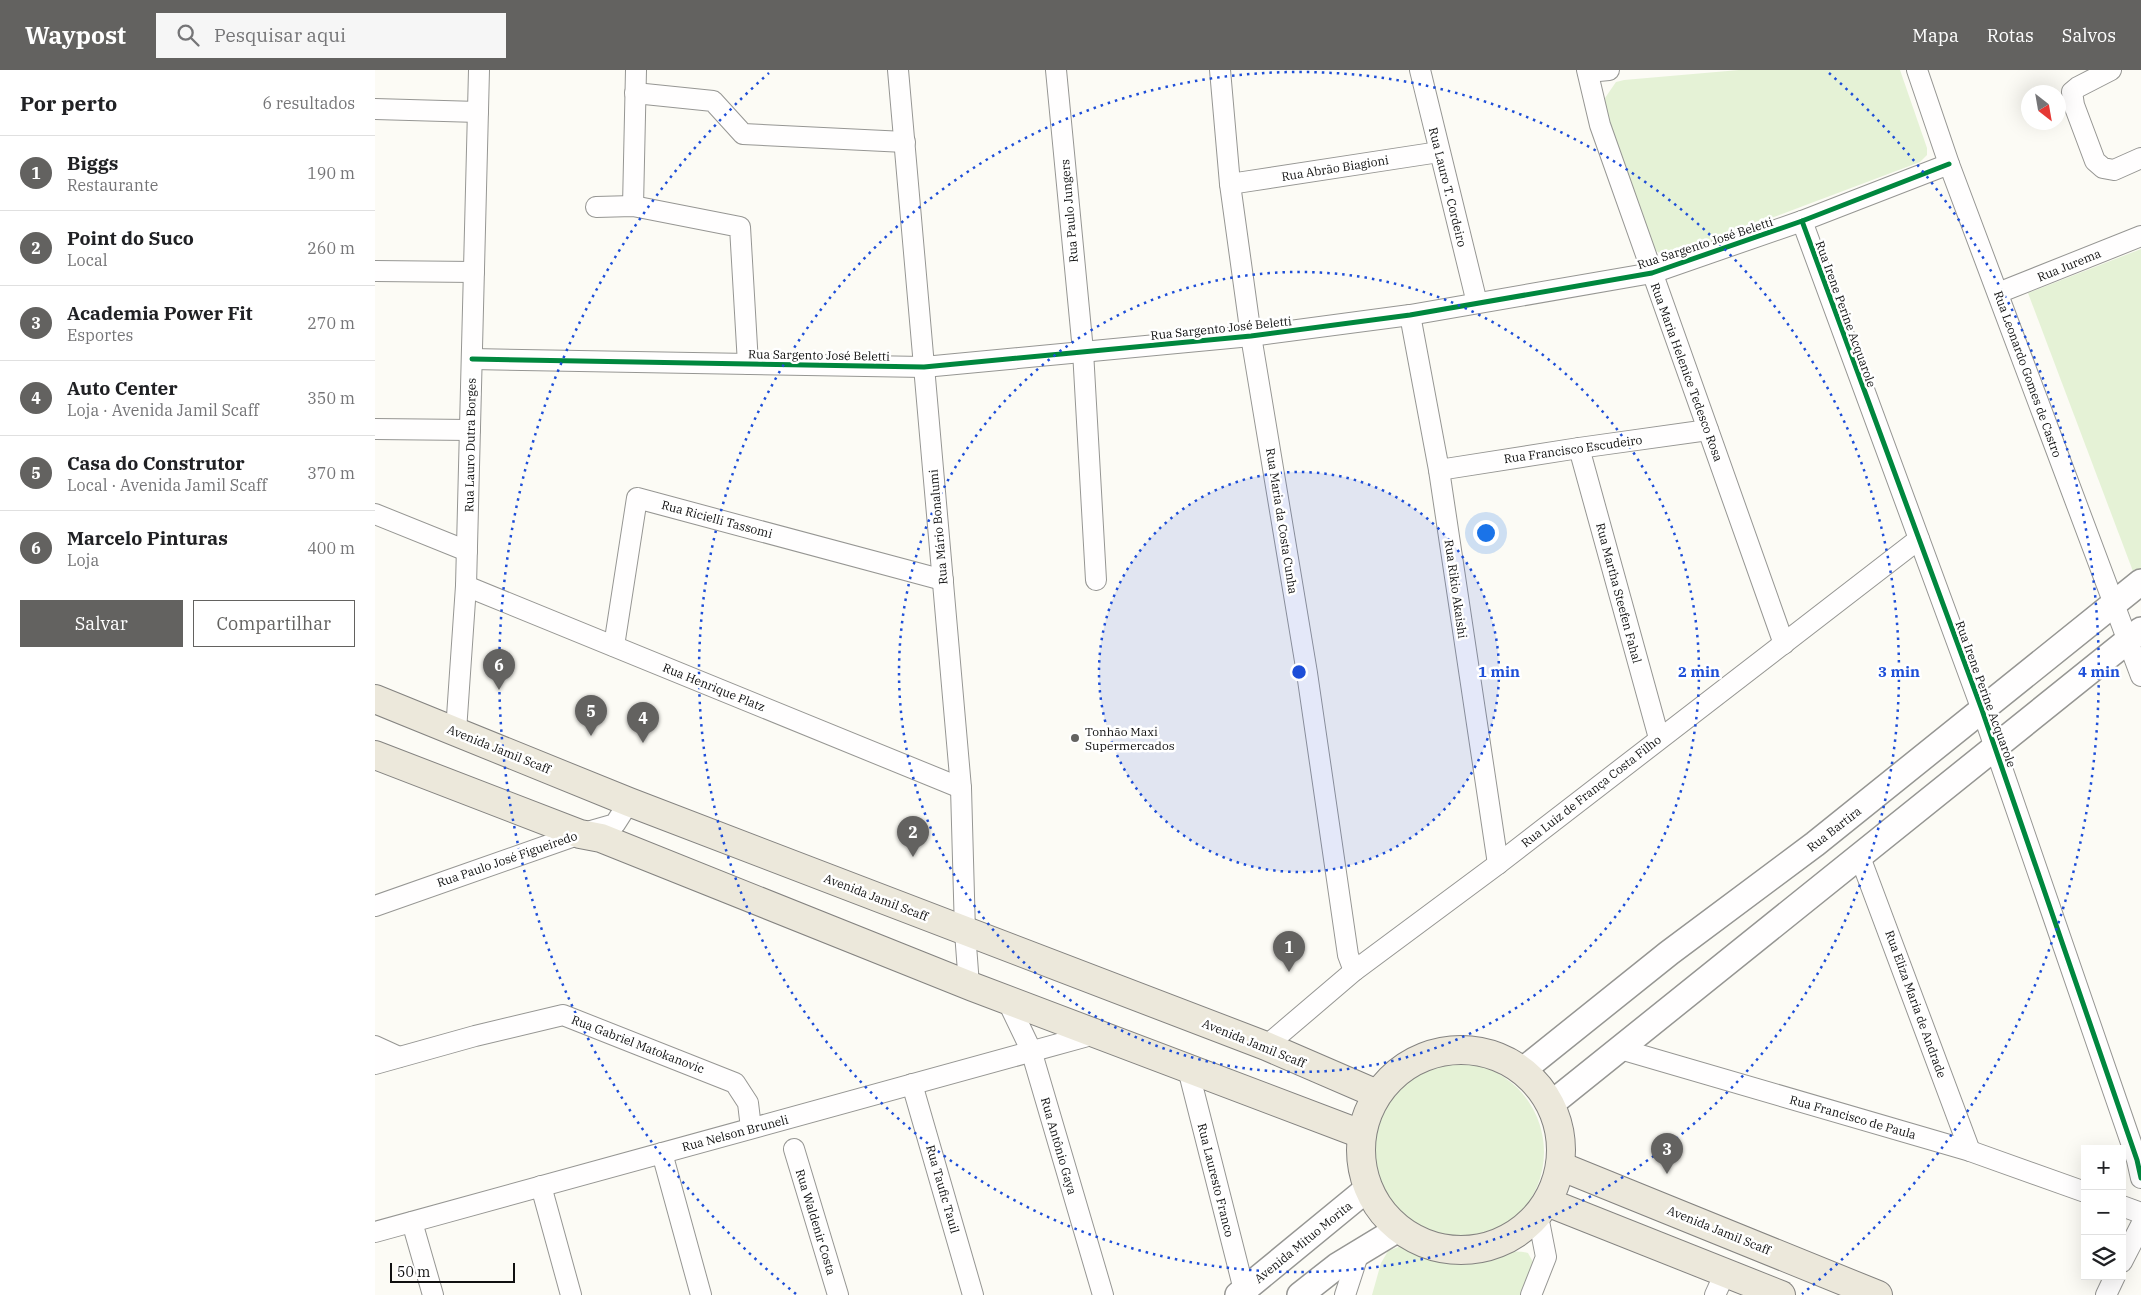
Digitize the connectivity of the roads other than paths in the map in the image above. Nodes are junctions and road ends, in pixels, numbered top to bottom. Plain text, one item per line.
1 (479, 70) edge
2 (636, 70) edge
3 (898, 70) edge
4 (1056, 70) edge
5 (1220, 70) edge
6 (1420, 70) edge
7 (1609, 70) edge
8 (1917, 70) edge
9 (2111, 70) edge
10 (1587, 71) edge
11 (635, 93) junction
12 (375, 108) edge
13 (478, 112) junction
14 (905, 142) junction
15 (1439, 152) junction
16 (2141, 158) edge
17 (1949, 164) junction
18 (1230, 184) junction
19 (596, 206) dead end
20 (633, 206) junction
21 (1801, 221) junction
22 (2141, 236) edge
23 (375, 271) edge
24 (474, 272) junction
25 (1652, 273) junction
26 (1998, 293) junction
27 (1477, 303) junction
28 (1411, 315) junction
29 (1251, 336) junction
30 (1083, 351) junction
31 (472, 359) junction
32 (748, 364) junction
33 (925, 367) junction
34 (375, 429) edge
35 (470, 430) junction
36 (1708, 430) junction
37 (1579, 448) junction
38 (1439, 470) junction
39 (375, 514) edge
40 (1919, 539) junction
41 (467, 552) junction
42 (943, 580) junction
43 (1096, 580) dead end
44 (2141, 582) edge
45 (466, 586) junction
46 (2114, 604) junction
47 (2134, 636) edge
48 (1785, 644) junction
49 (614, 646) junction
50 (2141, 676) edge
51 (375, 699) edge
52 (1982, 710) junction
53 (456, 731) junction
54 (1659, 738) junction
55 (1995, 747) junction
56 (375, 756) edge
57 (961, 788) junction
58 (629, 802) junction
59 (580, 834) junction
60 (1860, 857) junction
61 (1498, 864) junction
62 (376, 904) edge
63 (965, 932) junction
64 (1354, 971) junction
65 (969, 985) junction
66 (1007, 1000) junction
67 (1095, 1034) junction
68 (375, 1046) edge
69 (1266, 1046) junction
70 (1620, 1049) junction
71 (1031, 1050) junction
72 (399, 1057) junction
73 (375, 1064) edge
74 (1188, 1069) junction
75 (1523, 1070) junction
76 (912, 1084) junction
77 (1377, 1094) junction
78 (1551, 1104) junction
79 (751, 1128) junction
80 (1361, 1134) junction
81 (794, 1149) dead end
82 (1970, 1151) junction
83 (662, 1153) junction
84 (1560, 1166) junction
85 (2141, 1178) edge
86 (541, 1186) junction
87 (1367, 1189) junction
88 (2081, 1191) edge
89 (2126, 1207) edge
90 (1543, 1209) junction
91 (2141, 1213) edge
92 (412, 1222) junction
93 (2141, 1225) edge
94 (1397, 1229) junction
95 (375, 1232) edge
96 (1359, 1252) junction
97 (2126, 1254) edge
98 (2113, 1280) edge
99 (1720, 1284) edge
100 (1241, 1292) edge
101 (433, 1295) edge
102 (571, 1295) edge
103 (701, 1295) edge
104 (838, 1295) edge
105 (973, 1295) edge
106 (1103, 1295) edge
107 (1300, 1295) edge
108 (1345, 1295) edge
109 (1531, 1295) edge
110 (1781, 1295) edge
111 (1878, 1295) edge
112 (2105, 1295) edge

1 - 13 street, Rua Lauro Dutra Borges
2 - 11 street
3 - 14 street, Rua Mário Bonalumi
4 - 30 street, Rua Paulo Jungers
5 - 18 street, Rua Maria da Costa Cunha
6 - 15 street, Rua Lauro T. Cordeiro
7 - 10 street
8 - 17 street, Rua Leonardo Gomes de Castro
9 - 16 street
10 - 25 street, Rua Maria Helenice Tedesco Rosa
11 - 14 street
11 - 20 street
12 - 13 street
13 - 24 street, Rua Lauro Dutra Borges
14 - 33 street, Rua Mário Bonalumi
15 - 18 street, Rua Abrão Biagioni
15 - 27 street, Rua Lauro T. Cordeiro
17 - 21 street, Rua Sargento José Beletti
17 - 26 street, Rua Leonardo Gomes de Castro
18 - 29 street, Rua Maria da Costa Cunha
19 - 20 street
20 - 32 street
21 - 25 street, Rua Sargento José Beletti
21 - 40 street, Rua Irene Perine Acquarole
22 - 26 street, Rua Jurema
23 - 24 street
24 - 31 street, Rua Lauro Dutra Borges
25 - 27 street, Rua Sargento José Beletti
25 - 36 street, Rua Maria Helenice Tedesco Rosa
26 - 46 street, Rua Leonardo Gomes de Castro
27 - 28 street, Rua Sargento José Beletti
28 - 29 street, Rua Sargento José Beletti
28 - 38 street, Rua Rikio Akaishi
29 - 30 street, Rua Sargento José Beletti
29 - 64 street, Rua Maria da Costa Cunha
30 - 33 street, Rua Sargento José Beletti
30 - 43 street, Rua Paulo Jungers
31 - 32 street, Rua Sargento José Beletti
31 - 35 street, Rua Lauro Dutra Borges
32 - 33 street, Rua Sargento José Beletti
33 - 42 street, Rua Mário Bonalumi
34 - 35 street
35 - 41 street, Rua Lauro Dutra Borges
36 - 37 street, Rua Francisco Escudeiro
36 - 48 street, Rua Maria Helenice Tedesco Rosa
37 - 38 street, Rua Francisco Escudeiro
37 - 54 street, Rua Martha Steefen Fahal
38 - 61 street, Rua Rikio Akaishi
39 - 41 street
40 - 48 street, Rua Luiz de França Costa Filho
40 - 52 street, Rua Irene Perine Acquarole
41 - 45 street, Rua Lauro Dutra Borges
42 - 49 street, Rua Ricielli Tassomi
42 - 57 street, Rua Mário Bonalumi
44 - 46 street, Rua Bartira
45 - 49 street, Rua Henrique Platz
45 - 53 street, Rua Lauro Dutra Borges
46 - 47 street, Rua Leonardo Gomes de Castro
46 - 52 street, Rua Bartira
47 - 50 street, Rua Leonardo Gomes de Castro
47 - 55 street
48 - 54 street, Rua Luiz de França Costa Filho
49 - 57 street, Rua Henrique Platz
51 - 53 main road, Avenida Jamil Scaff
52 - 55 street, Rua Irene Perine Acquarole
52 - 75 street, Rua Bartira
53 - 58 main road, Avenida Jamil Scaff
54 - 61 street, Rua Luiz de França Costa Filho
55 - 60 street
55 - 85 street, Rua Irene Perine Acquarole
56 - 59 main road
57 - 63 street, Rua Mário Bonalumi
58 - 59 street, Rua Paulo José Figueiredo
58 - 63 main road, Avenida Jamil Scaff
59 - 62 street, Rua Paulo José Figueiredo
59 - 65 main road
60 - 70 street
60 - 82 street, Rua Eliza Maria de Andrade
61 - 64 street, Rua Luiz de França Costa Filho
63 - 65 street, Rua Mário Bonalumi
63 - 69 main road, Avenida Jamil Scaff
64 - 69 street, Rua Luiz de França Costa Filho
65 - 66 main road
66 - 67 main road
66 - 71 street, Rua Antônio Gaya
67 - 71 street, Rua Nelson Bruneli
67 - 74 main road
68 - 72 street
69 - 77 main road, Avenida Jamil Scaff
70 - 78 street
70 - 82 street, Rua Francisco de Paula
71 - 76 street, Rua Nelson Bruneli
71 - 106 street, Rua Antônio Gaya
72 - 73 street, Rua Gabriel Matokanovic
72 - 79 street, Rua Gabriel Matokanovic
74 - 80 main road
74 - 100 street, Rua Lauresto Franco
75 - 77 main road
75 - 78 main road
76 - 79 street, Rua Nelson Bruneli
76 - 105 street, Rua Taufic Tauil
77 - 80 main road
78 - 84 main road
79 - 83 street, Rua Nelson Bruneli
80 - 87 main road
81 - 104 street, Rua Waldenir Costa
82 - 88 street, Rua Francisco de Paula
83 - 86 street, Rua Nelson Bruneli
83 - 103 street
84 - 90 main road
84 - 111 main road, Avenida Jamil Scaff
86 - 92 street, Rua Nelson Bruneli
86 - 102 street
87 - 94 main road
87 - 100 street, Avenida Mituo Morita
89 - 91 street
90 - 94 main road
90 - 99 main road
90 - 109 street
92 - 95 street, Rua Nelson Bruneli
92 - 101 street
93 - 97 street
94 - 96 street
96 - 107 street
96 - 108 street
98 - 112 street
99 - 110 main road

